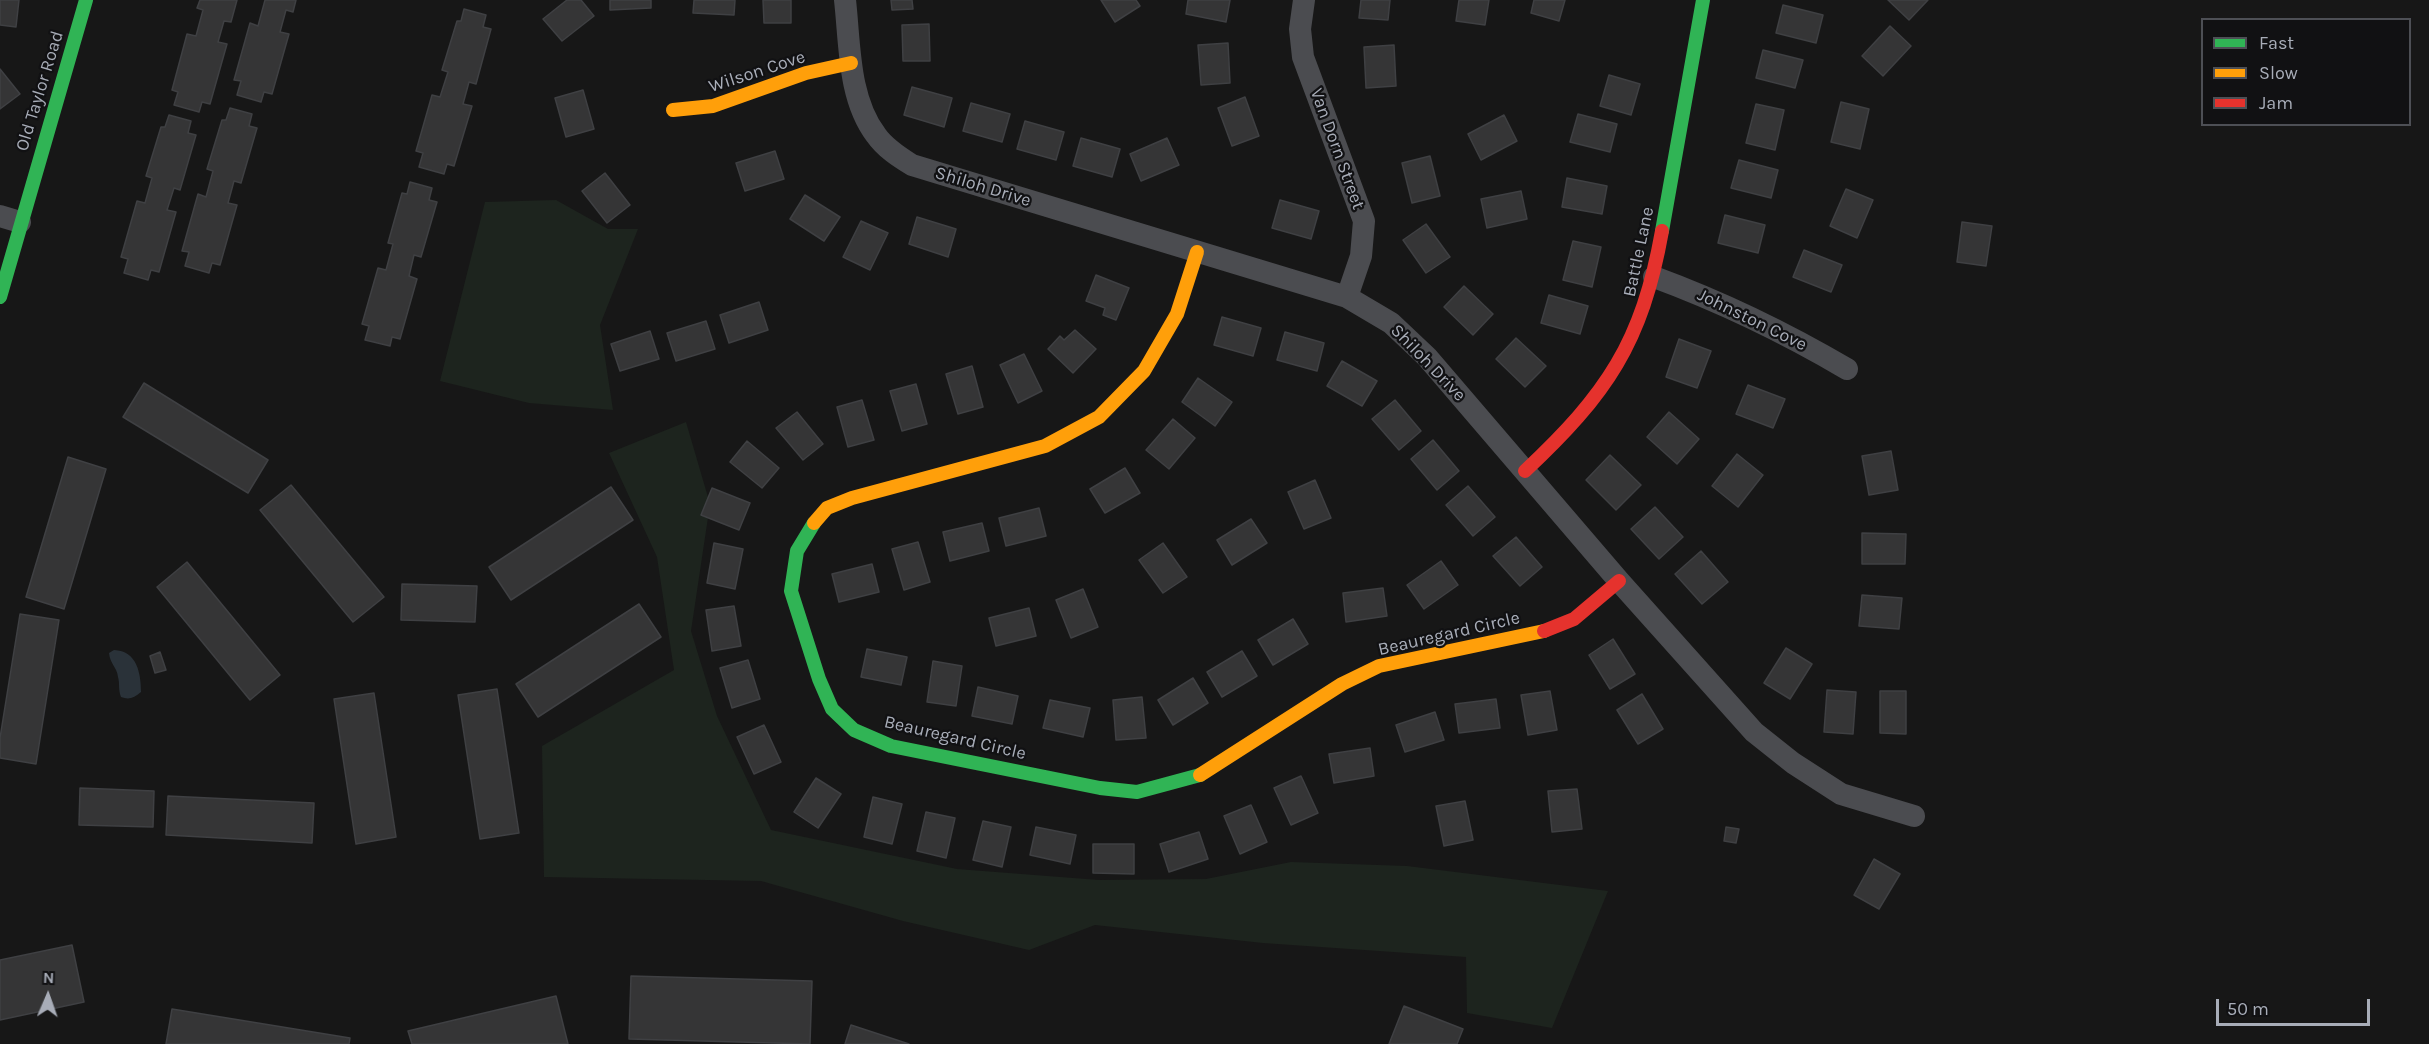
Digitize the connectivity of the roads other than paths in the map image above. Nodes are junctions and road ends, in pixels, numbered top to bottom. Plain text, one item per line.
1 (86, 0) edge
2 (845, 0) edge
3 (1304, 0) edge
4 (1703, 0) edge
5 (851, 63) junction
6 (673, 110) dead end
7 (10, 219) edge
8 (1197, 252) junction
9 (1654, 277) junction
10 (2, 285) edge
11 (1347, 297) junction
12 (1847, 369) dead end
13 (1525, 471) junction
14 (1619, 581) junction
15 (1914, 816) dead end

1 - 7 street, Old Taylor Road
2 - 5 street, Shiloh Drive
3 - 11 street, Van Dorn Street
4 - 9 street, Battle Lane
5 - 6 street, Wilson Cove
5 - 8 street, Shiloh Drive
7 - 10 street, Old Taylor Road
8 - 11 street, Shiloh Drive
8 - 14 street, Beauregard Circle
9 - 12 street, Johnston Cove
9 - 13 street, Battle Lane
11 - 13 street, Shiloh Drive
13 - 14 street, Shiloh Drive
14 - 15 street, Shiloh Drive

